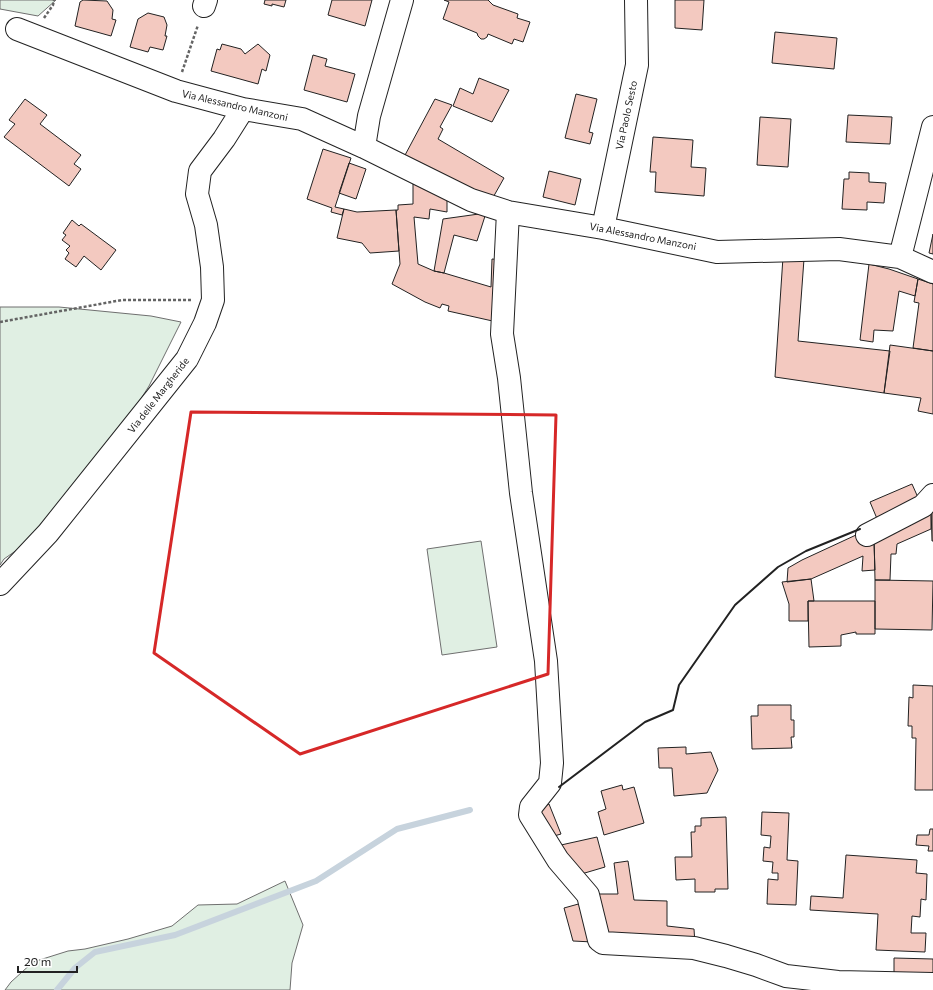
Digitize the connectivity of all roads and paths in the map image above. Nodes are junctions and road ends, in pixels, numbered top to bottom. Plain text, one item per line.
1 (402, 0) edge
2 (636, 0) edge
3 (205, 3) edge
4 (17, 29) dead end
5 (181, 75) dead end
6 (243, 109) junction
7 (933, 127) edge
8 (364, 147) junction
9 (508, 212) junction
10 (603, 228) junction
11 (900, 258) junction
12 (933, 272) edge
13 (213, 300) junction
14 (0, 322) edge
15 (933, 495) edge
16 (867, 535) dead end
17 (0, 584) edge
18 (933, 984) edge

1 - 8 street
2 - 10 street, Via Paolo Sesto
3 - 5 path
4 - 6 street, Via Alessandro Manzoni
6 - 8 street, Via Alessandro Manzoni
6 - 13 street, Via delle Margheride
7 - 11 street
8 - 9 street, Via Alessandro Manzoni
9 - 10 street, Via Alessandro Manzoni
9 - 18 street
10 - 11 street, Via Alessandro Manzoni
11 - 12 street, Via Alessandro Manzoni
13 - 14 path
13 - 17 street, Via delle Margheride
15 - 16 street

